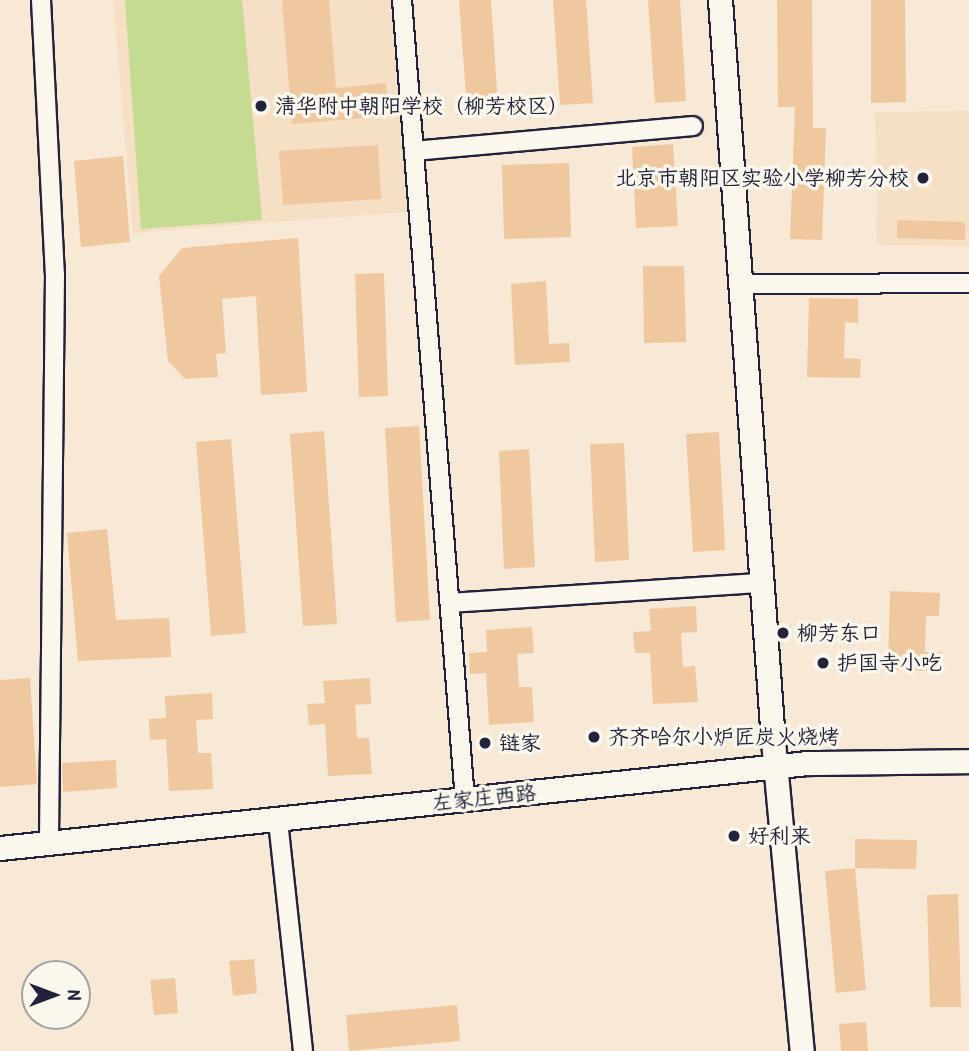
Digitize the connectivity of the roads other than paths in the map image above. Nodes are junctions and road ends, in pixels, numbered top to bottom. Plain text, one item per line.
1 (41, 0) edge
2 (402, 0) edge
3 (720, 0) edge
4 (693, 126) dead end
5 (414, 151) junction
6 (739, 284) junction
7 (969, 284) edge
8 (761, 583) junction
9 (450, 603) junction
10 (969, 761) edge
11 (775, 767) junction
12 (465, 800) junction
13 (278, 821) junction
14 (49, 843) junction
15 (0, 848) edge
16 (303, 1051) edge
17 (802, 1051) edge

1 - 14 street
2 - 5 street
3 - 6 street
4 - 5 street
5 - 9 street
6 - 7 street
6 - 8 street
8 - 9 street
8 - 11 street
9 - 12 street
10 - 11 street, 左家庄西路
11 - 12 street, 左家庄西路
11 - 17 street
12 - 13 street, 左家庄西路
13 - 14 street, 左家庄西路
13 - 16 street
14 - 15 street, 左家庄西路

